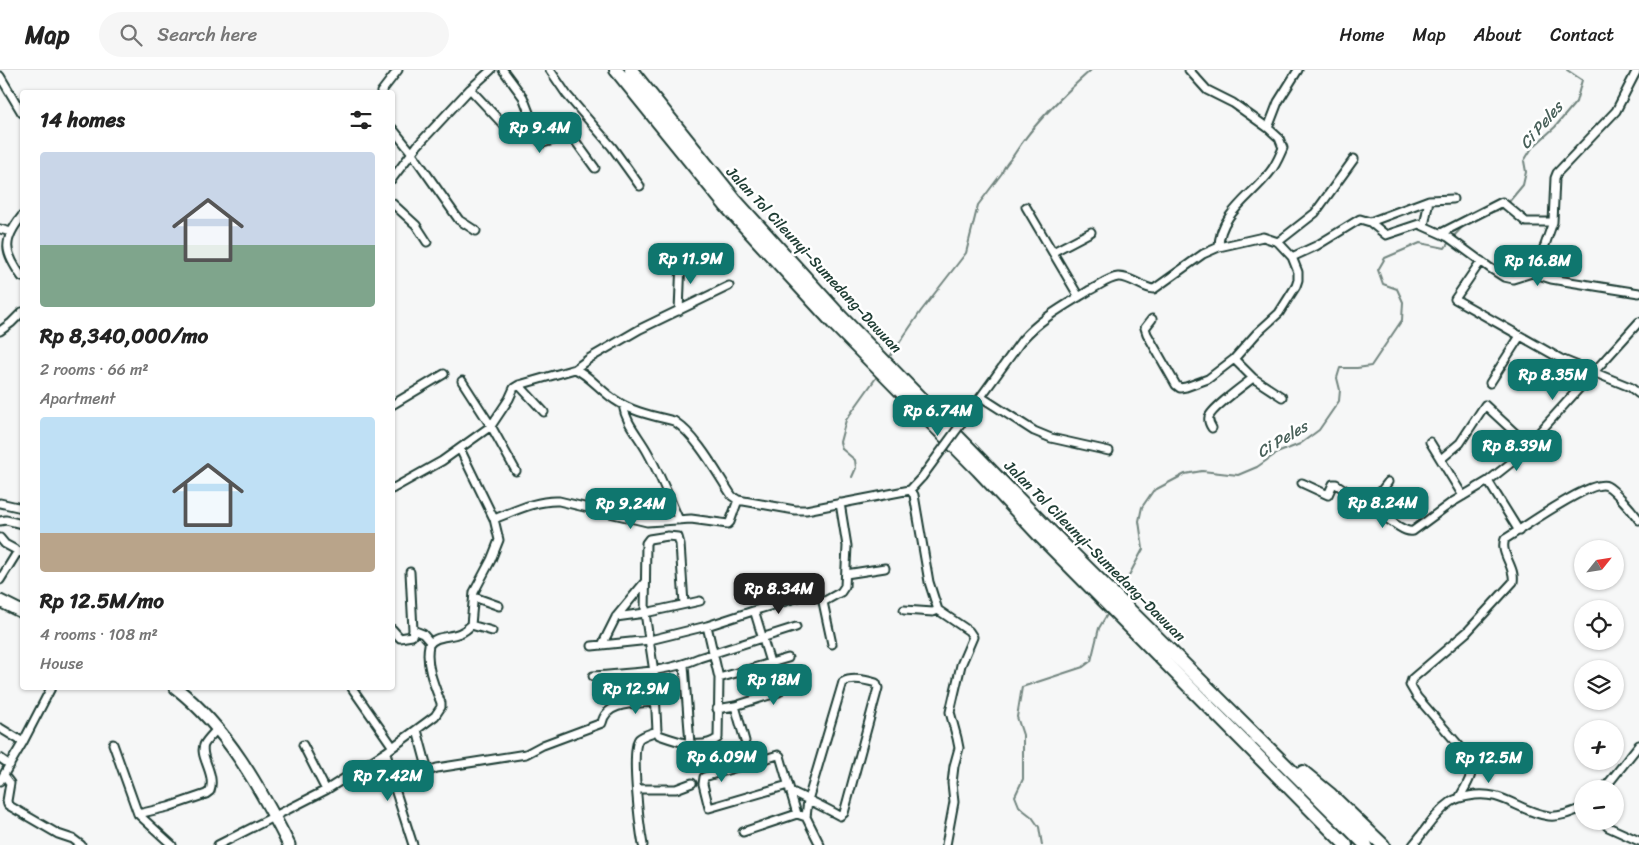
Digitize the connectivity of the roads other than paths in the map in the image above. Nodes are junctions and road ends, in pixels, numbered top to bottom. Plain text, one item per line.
1 (398, 70) edge
2 (503, 70) edge
3 (550, 70) edge
4 (616, 70) edge
5 (630, 70) edge
6 (1189, 70) edge
7 (1298, 70) edge
8 (1638, 70) edge
9 (486, 72) edge
10 (0, 76) edge
11 (470, 89) junction
12 (383, 90) edge
13 (20, 110) edge
14 (1268, 128) junction
15 (395, 132) edge
16 (514, 136) dead end
17 (412, 153) junction
18 (1354, 159) dead end
19 (595, 168) dead end
20 (395, 175) edge
21 (640, 186) dead end
22 (1454, 199) dead end
23 (1428, 200) junction
24 (395, 205) edge
25 (1026, 208) dead end
26 (20, 219) edge
27 (1370, 222) junction
28 (1553, 222) junction
29 (1424, 226) junction
30 (0, 228) edge
31 (11, 232) junction
32 (476, 232) dead end
33 (1091, 232) dead end
34 (1441, 233) junction
35 (427, 242) dead end
36 (1278, 242) junction
37 (3, 247) edge
38 (1219, 247) junction
39 (1053, 252) junction
40 (1292, 256) junction
41 (680, 260) dead end
42 (1481, 261) junction
43 (1532, 273) junction
44 (20, 274) edge
45 (729, 286) dead end
46 (1639, 293) edge
47 (1079, 297) junction
48 (679, 311) junction
49 (20, 314) edge
50 (1152, 319) dead end
51 (1639, 322) edge
52 (0, 331) edge
53 (1520, 336) junction
54 (1234, 359) junction
55 (575, 369) junction
56 (1594, 372) junction
57 (444, 374) dead end
58 (1253, 378) junction
59 (462, 381) dead end
60 (1490, 383) dead end
61 (519, 385) junction
62 (1639, 394) edge
63 (980, 397) junction
64 (1282, 397) dead end
65 (395, 403) edge
66 (623, 405) junction
67 (544, 412) dead end
68 (491, 426) junction
69 (1212, 428) dead end
70 (1430, 442) dead end
71 (1528, 445) junction
72 (460, 449) junction
73 (1108, 451) dead end
74 (1441, 460) junction
75 (516, 471) dead end
76 (1488, 481) junction
77 (1388, 482) dead end
78 (1302, 483) dead end
79 (395, 487) edge
80 (910, 490) junction
81 (1463, 496) junction
82 (738, 500) junction
83 (0, 503) edge
84 (840, 503) junction
85 (1369, 507) junction
86 (20, 508) edge
87 (494, 519) junction
88 (679, 520) junction
89 (1639, 520) edge
90 (0, 521) edge
91 (20, 524) edge
92 (1042, 530) junction
93 (1519, 531) junction
94 (0, 538) edge
95 (20, 552) edge
96 (885, 568) dead end
97 (410, 572) dead end
98 (846, 574) junction
99 (0, 580) edge
100 (644, 584) junction
101 (474, 597) junction
102 (799, 597) dead end
103 (0, 601) edge
104 (700, 601) dead end
105 (684, 604) junction
106 (499, 606) dead end
107 (904, 610) dead end
108 (938, 610) junction
109 (20, 611) edge
110 (753, 611) junction
111 (645, 613) junction
112 (616, 617) junction
113 (470, 626) junction
114 (707, 626) junction
115 (796, 627) dead end
116 (413, 630) junction
117 (492, 631) dead end
118 (395, 636) edge
119 (762, 637) junction
120 (650, 640) junction
121 (430, 642) junction
122 (832, 644) dead end
123 (602, 645) junction
124 (592, 646) dead end
125 (714, 654) junction
126 (788, 658) dead end
127 (770, 664) junction
128 (684, 665) junction
129 (654, 672) junction
130 (593, 676) dead end
131 (719, 678) junction
132 (50, 690) edge
133 (178, 690) edge
134 (353, 690) edge
135 (655, 702) junction
136 (735, 706) junction
137 (717, 709) junction
138 (0, 728) edge
139 (217, 729) junction
140 (417, 730) junction
141 (657, 731) junction
142 (1254, 733) junction
143 (745, 741) dead end
144 (23, 742) junction
145 (113, 744) dead end
146 (690, 744) junction
147 (303, 745) dead end
148 (1639, 745) edge
149 (393, 747) junction
150 (386, 752) junction
151 (0, 758) edge
152 (10, 765) junction
153 (428, 771) junction
154 (2, 778) edge
155 (1612, 780) edge
156 (393, 783) junction
157 (692, 784) dead end
158 (789, 788) junction
159 (636, 789) junction
160 (326, 790) junction
161 (1459, 798) junction
162 (808, 800) junction
163 (1574, 811) edge
164 (138, 814) junction
165 (797, 814) junction
166 (274, 815) junction
167 (806, 817) junction
168 (1612, 830) edge
169 (743, 832) dead end
170 (1639, 841) edge
171 (233, 842) edge
172 (81, 845) edge
173 (172, 845) edge
174 (218, 845) edge
175 (289, 845) edge
176 (413, 845) edge
177 (643, 845) edge
178 (820, 845) edge
179 (946, 845) edge
180 (1345, 845) edge
181 (1366, 845) edge
182 (1383, 845) edge
183 (1413, 845) edge

1 - 12 street
2 - 19 street
3 - 21 street
4 - 92 highway, Jalan Tol Cileunyi–Sumedang–Dawuan
5 - 92 highway, Jalan Tol Cileunyi–Sumedang–Dawuan
6 - 14 street
7 - 14 street
8 - 28 street
9 - 11 street
10 - 13 street
11 - 16 street
11 - 17 street
14 - 38 street
15 - 17 street
17 - 20 street
17 - 32 street
18 - 36 street
22 - 23 street
23 - 27 street
23 - 29 street
24 - 35 street
25 - 39 street
26 - 31 street
27 - 29 street
27 - 40 street
28 - 34 street
28 - 43 street
29 - 34 street
30 - 31 street
31 - 37 street
33 - 39 street
34 - 42 street
36 - 38 street
36 - 40 street
37 - 44 street
38 - 47 street
39 - 47 street
40 - 54 street
41 - 48 street
42 - 43 street
42 - 53 street
43 - 46 street
45 - 48 street
47 - 63 street
48 - 55 street
49 - 52 street
50 - 54 street
51 - 56 street
53 - 56 street
53 - 60 street
54 - 58 street
55 - 61 street
55 - 66 street
56 - 62 street
56 - 71 street
57 - 65 street
58 - 64 street
58 - 69 street
59 - 68 street
61 - 67 street
61 - 68 street
63 - 73 street
63 - 80 street, bridge
66 - 82 street
66 - 88 street
68 - 72 street
68 - 75 street
70 - 74 street
71 - 74 street
71 - 76 street
72 - 79 street
72 - 87 street
74 - 81 street
76 - 81 street
76 - 93 street
77 - 85 street
78 - 85 street
80 - 84 street
80 - 108 street
81 - 85 street
82 - 84 street
82 - 88 street
83 - 86 street
84 - 98 street
87 - 88 street
87 - 101 street
89 - 93 street
90 - 91 street
92 - 142 highway, Jalan Tol Cileunyi–Sumedang–Dawuan
92 - 180 highway, Jalan Tol Cileunyi–Sumedang–Dawuan
93 - 161 street
94 - 95 street
95 - 99 street
96 - 98 street
97 - 116 street
98 - 122 street
100 - 105 street
100 - 111 street
100 - 112 street
101 - 106 street
101 - 113 street
102 - 110 street
103 - 109 highway
104 - 105 street
105 - 111 street
107 - 108 street
108 - 179 street
110 - 114 street
110 - 119 street
111 - 112 street
111 - 120 street
112 - 123 street
113 - 117 street
113 - 121 street
114 - 120 street
114 - 125 street
115 - 119 street
116 - 118 street
116 - 121 street
119 - 125 street
119 - 127 street
120 - 123 street
120 - 129 street
121 - 140 street
123 - 124 street
125 - 128 street
125 - 131 street
126 - 127 street
127 - 131 street
127 - 136 street
128 - 129 street
128 - 146 street
129 - 130 street
129 - 135 street
131 - 137 street
132 - 144 street
133 - 139 highway
134 - 149 street
135 - 141 street
135 - 153 street
136 - 137 street
136 - 143 street
137 - 146 street
138 - 144 street
139 - 164 street
139 - 166 highway
140 - 149 street
140 - 153 street
141 - 146 street
141 - 159 street
142 - 181 highway, Jalan Tol Cileunyi–Sumedang–Dawuan
142 - 182 highway
144 - 152 street
145 - 164 street
147 - 160 street
148 - 155 street
149 - 150 street
150 - 156 street
150 - 160 street
151 - 152 street
152 - 154 street
153 - 156 street
154 - 172 street
156 - 176 street
157 - 159 street
158 - 158 street
158 - 162 street
158 - 165 street
159 - 177 street
160 - 166 street
161 - 163 street
161 - 183 street
162 - 162 street
162 - 167 street
164 - 173 street
165 - 167 street
165 - 169 street
166 - 171 street
166 - 175 highway
167 - 178 street
168 - 170 street
171 - 174 street

